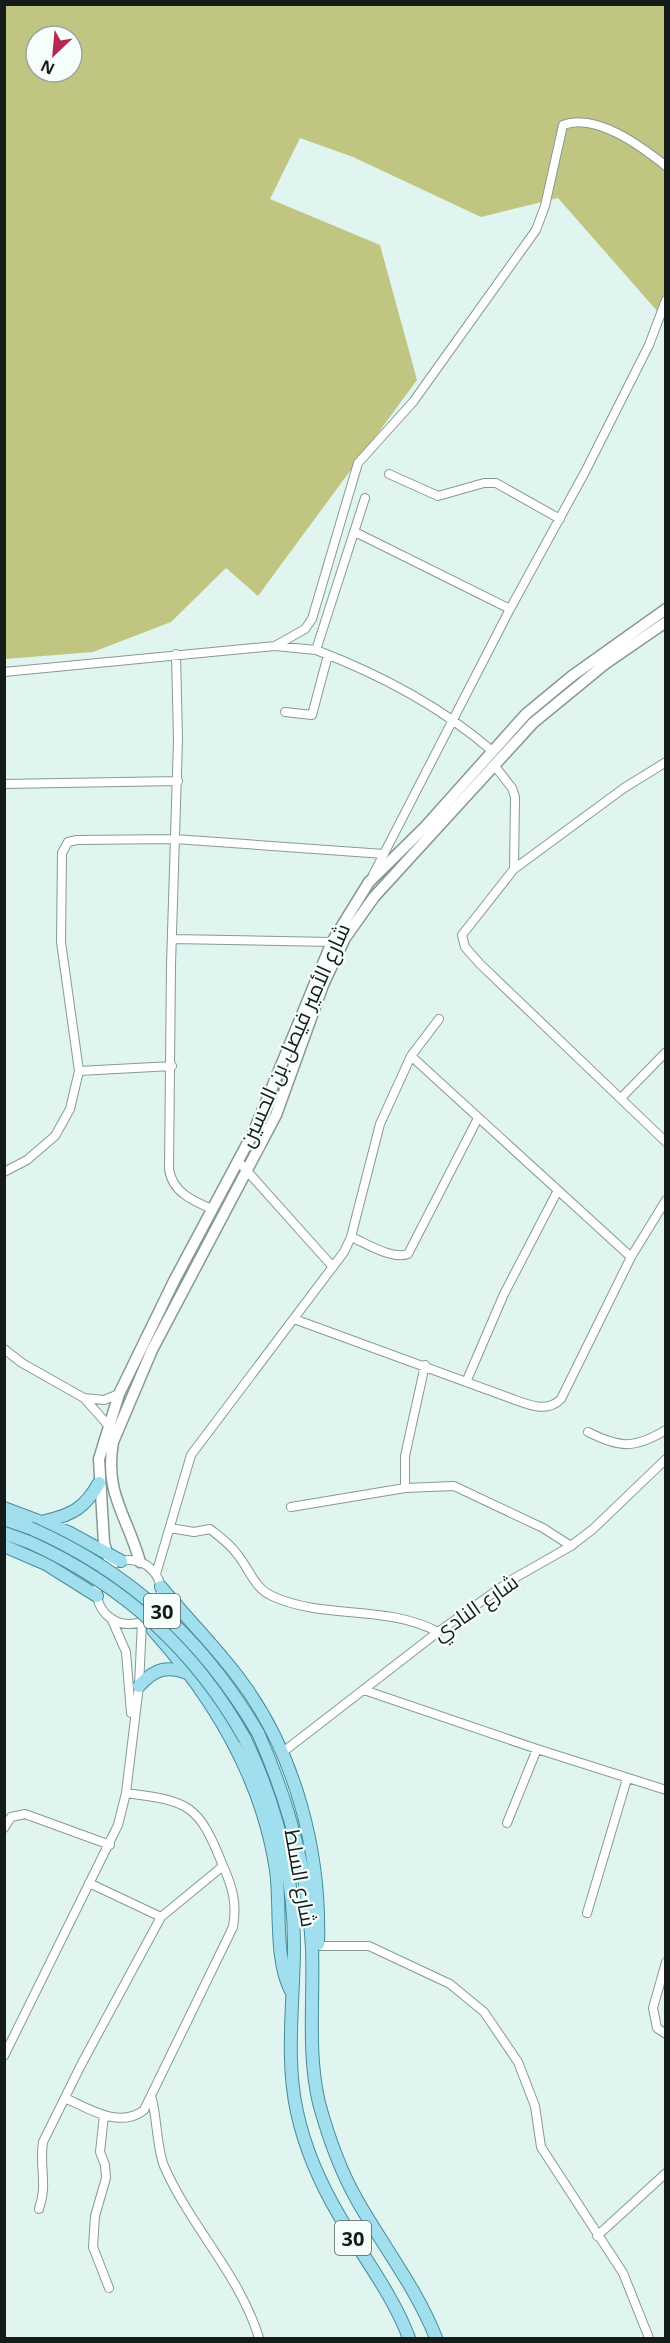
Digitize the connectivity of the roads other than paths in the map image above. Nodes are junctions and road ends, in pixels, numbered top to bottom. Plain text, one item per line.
1 (666, 166) edge
2 (666, 300) edge
3 (389, 474) dead end
4 (365, 498) dead end
5 (560, 519) junction
6 (355, 532) junction
7 (315, 608) junction
8 (510, 609) junction
9 (666, 609) edge
10 (329, 610) junction
11 (666, 622) edge
12 (275, 646) junction
13 (316, 650) junction
14 (176, 654) junction
15 (328, 655) junction
16 (4, 672) edge
17 (285, 712) dead end
18 (454, 722) junction
19 (491, 750) junction
20 (666, 762) edge
21 (494, 765) junction
22 (477, 776) junction
23 (178, 781) junction
24 (4, 784) edge
25 (175, 839) junction
26 (384, 854) junction
27 (514, 869) junction
28 (369, 882) junction
29 (172, 939) junction
30 (332, 942) junction
31 (439, 1019) dead end
32 (666, 1052) edge
33 (411, 1056) junction
34 (172, 1066) junction
35 (79, 1071) junction
36 (622, 1097) junction
37 (478, 1118) junction
38 (666, 1142) edge
39 (238, 1161) junction
40 (4, 1172) edge
41 (247, 1172) junction
42 (557, 1192) junction
43 (666, 1200) edge
44 (212, 1209) junction
45 (351, 1238) junction
46 (631, 1257) junction
47 (333, 1267) junction
48 (294, 1318) junction
49 (4, 1349) edge
50 (425, 1365) junction
51 (467, 1380) junction
52 (119, 1394) junction
53 (84, 1398) junction
54 (108, 1425) junction
55 (666, 1430) edge
56 (588, 1432) dead end
57 (666, 1459) edge
58 (99, 1483) junction
59 (405, 1488) junction
60 (291, 1507) dead end
61 (4, 1508) edge
62 (4, 1519) edge
63 (45, 1521) junction
64 (170, 1528) junction
65 (4, 1533) edge
66 (4, 1546) edge
67 (571, 1546) junction
68 (106, 1552) junction
69 (140, 1562) junction
70 (116, 1563) junction
71 (156, 1574) junction
72 (161, 1587) junction
73 (97, 1596) junction
74 (110, 1618) junction
75 (143, 1620) junction
76 (438, 1632) junction
77 (191, 1674) junction
78 (139, 1686) junction
79 (364, 1690) junction
80 (132, 1732) junction
81 (537, 1749) junction
82 (283, 1752) junction
83 (627, 1779) junction
84 (666, 1790) edge
85 (126, 1793) junction
86 (507, 1823) dead end
87 (4, 1828) edge
88 (110, 1845) junction
89 (223, 1866) junction
90 (89, 1883) junction
91 (587, 1913) dead end
92 (161, 1917) junction
93 (318, 1946) junction
94 (312, 1959) junction
95 (666, 1962) edge
96 (293, 1996) junction
97 (666, 2034) edge
98 (4, 2056) edge
99 (65, 2098) junction
100 (152, 2099) junction
101 (104, 2115) junction
102 (666, 2173) edge
103 (39, 2209) dead end
104 (597, 2235) junction
105 (109, 2288) dead end
106 (259, 2338) edge
107 (410, 2338) edge
108 (436, 2338) edge
109 (649, 2338) edge

1 - 7 street
2 - 5 street
3 - 5 street
4 - 6 street
5 - 8 street
6 - 8 street
6 - 10 street
7 - 10 street
7 - 12 street
8 - 18 street
9 - 19 street, شارع الأمير فيصل بن الحسين
10 - 13 street
11 - 21 street, شارع الأمير فيصل بن الحسين
12 - 13 street
12 - 14 street
13 - 15 street
14 - 16 street
14 - 23 street
15 - 17 street
15 - 18 street
18 - 19 street
18 - 26 street
19 - 22 street, شارع الأمير فيصل بن الحسين
20 - 27 street
21 - 22 street, شارع الأمير فيصل بن الحسين
21 - 27 street
22 - 28 street, شارع الأمير فيصل بن الحسين
22 - 41 street, شارع الأمير فيصل بن الحسين
23 - 24 street
23 - 25 street
25 - 26 street
25 - 29 street
25 - 35 street
26 - 28 street
27 - 36 street
28 - 30 street, شارع الأمير فيصل بن الحسين
29 - 30 street
29 - 34 street
30 - 39 street, شارع الأمير فيصل بن الحسين
31 - 33 street
32 - 36 street
33 - 37 street
33 - 45 street
34 - 35 street
34 - 44 street
35 - 40 street
36 - 38 street
37 - 42 street
37 - 45 street
39 - 41 street
39 - 44 street, شارع الأمير فيصل بن الحسين
41 - 47 street
41 - 69 street, شارع الأمير فيصل بن الحسين
42 - 46 street
42 - 51 street
43 - 46 street
44 - 52 street, شارع الأمير فيصل بن الحسين
45 - 47 street
46 - 51 street
47 - 48 street
48 - 50 street
48 - 64 street
49 - 53 street
50 - 51 street
50 - 59 street
52 - 53 street
52 - 54 street, شارع الأمير فيصل بن الحسين
53 - 54 street
54 - 58 street, شارع الأمير فيصل بن الحسين
55 - 56 street
57 - 67 street, شارع النادي
58 - 63 main road
58 - 68 street, شارع الأمير فيصل بن الحسين
59 - 60 street
59 - 67 street
61 - 63 main road
62 - 94 main road, شارع السلط / 30, bridge
63 - 68 main road
64 - 71 street
64 - 76 street
65 - 96 main road, شارع السلط / 30, bridge
66 - 73 main road
67 - 76 street, شارع النادي
68 - 70 main road
69 - 70 street
69 - 71 street
70 - 73 street
71 - 72 street
72 - 75 street
72 - 82 main road
73 - 74 street
74 - 75 street
74 - 80 street
75 - 77 main road
75 - 78 street
76 - 79 street, شارع النادي
77 - 78 main road
77 - 96 main road
78 - 80 street
79 - 81 street
79 - 82 street, شارع النادي
80 - 85 street
81 - 83 street
81 - 86 street
82 - 93 main road
83 - 84 street
83 - 91 street
85 - 88 street
85 - 89 street
87 - 88 street
88 - 90 street
89 - 92 street
89 - 100 street
90 - 92 street
90 - 98 street
92 - 99 street
93 - 94 main road
93 - 104 street
94 - 108 main road, شارع السلط / 30
95 - 97 street
96 - 107 main road, شارع السلط / 30
99 - 101 street
99 - 103 street
100 - 101 street
100 - 106 street
101 - 105 street
102 - 104 street
104 - 109 street

